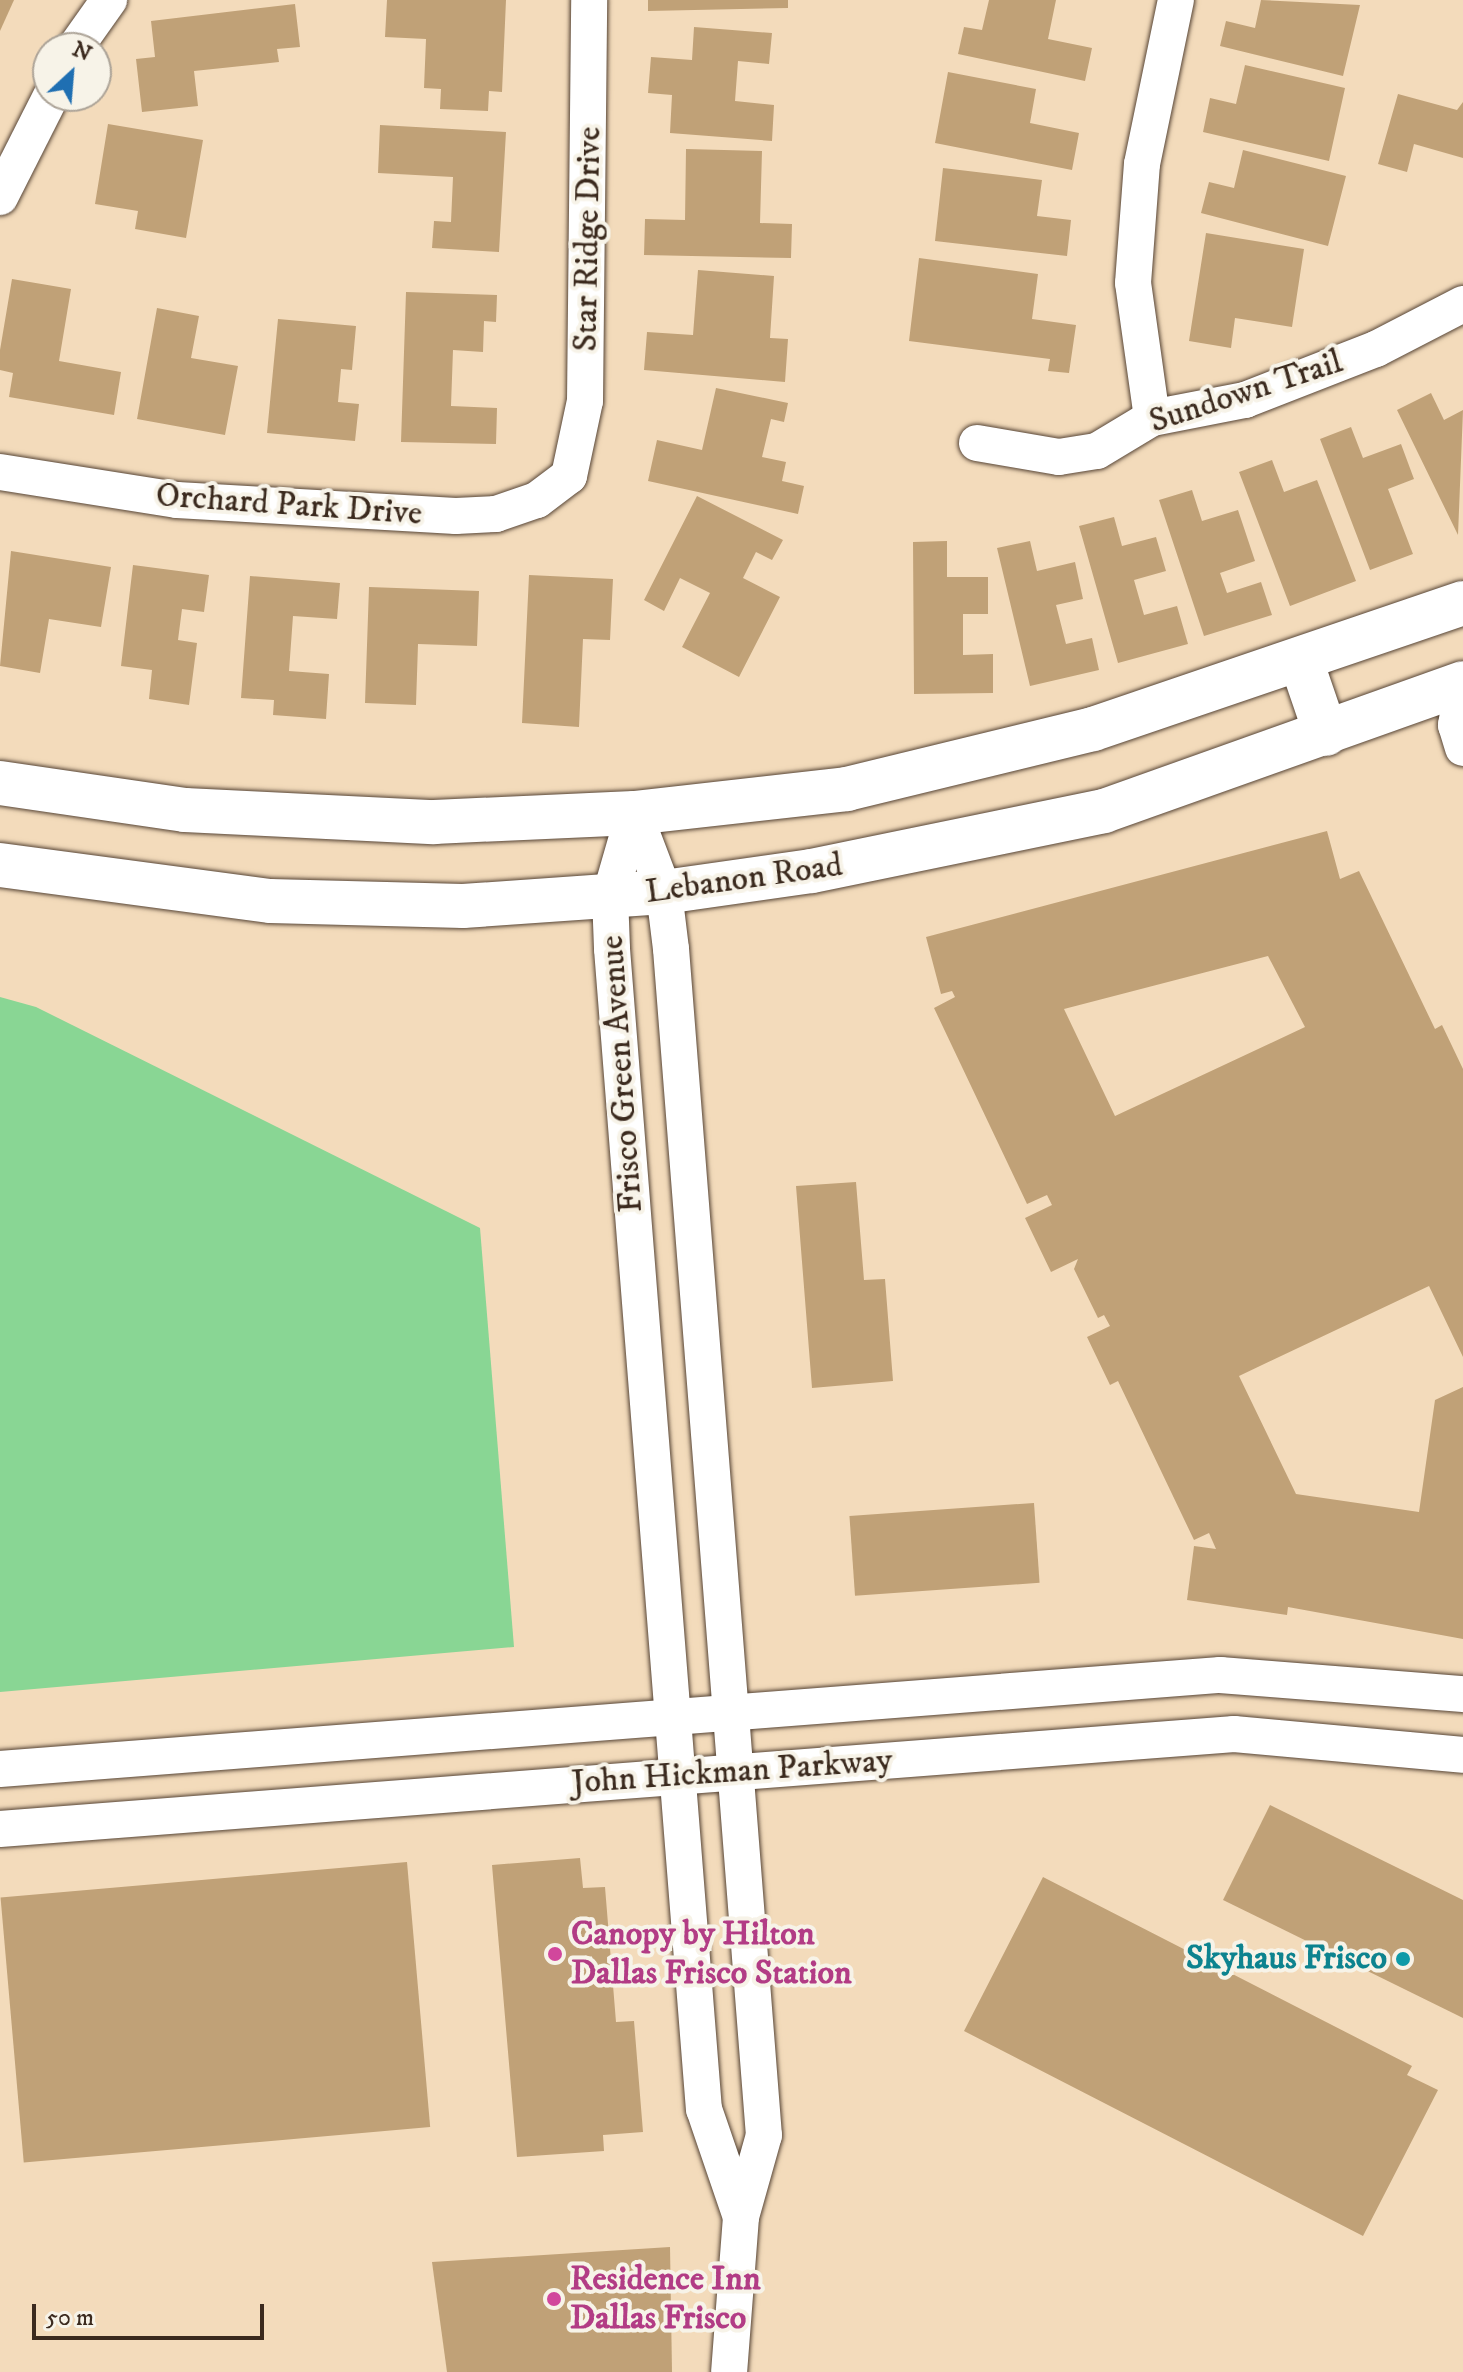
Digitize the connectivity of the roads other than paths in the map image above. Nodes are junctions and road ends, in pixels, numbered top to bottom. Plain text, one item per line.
1 (109, 0) edge
2 (589, 0) edge
3 (1176, 0) edge
4 (86, 32) edge
5 (43, 112) edge
6 (0, 197) edge
7 (1463, 304) edge
8 (1152, 418) junction
9 (977, 443) dead end
10 (0, 472) edge
11 (569, 476) joint
12 (1463, 603) edge
13 (1301, 661) junction
14 (1463, 684) edge
15 (1326, 734) junction
16 (1463, 748) edge
17 (0, 783) edge
18 (634, 813) junction
19 (0, 865) edge
20 (664, 892) junction
21 (610, 896) junction
22 (1463, 1694) edge
23 (731, 1708) junction
24 (672, 1712) junction
25 (1463, 1755) edge
26 (0, 1769) edge
27 (736, 1771) junction
28 (677, 1776) junction
29 (0, 1829) edge
30 (741, 2217) junction
31 (729, 2372) edge

1 - 4 street
2 - 11 street, Star Ridge Drive
3 - 8 street
5 - 6 street
7 - 8 street, Sundown Trail
8 - 9 street, Sundown Trail
10 - 11 street, Orchard Park Drive
12 - 13 main road
13 - 15 main road
13 - 18 main road
14 - 15 main road, Lebanon Road
14 - 16 street
15 - 20 main road, Lebanon Road
17 - 18 main road
18 - 20 street, Frisco Green Avenue
18 - 21 street, Frisco Green Avenue
19 - 21 main road, Lebanon Road
20 - 21 main road, Lebanon Road
20 - 23 street, Frisco Green Avenue
21 - 24 street, Frisco Green Avenue
22 - 23 street, John Hickman Parkway
23 - 24 street, John Hickman Parkway
23 - 27 street, Frisco Green Avenue
24 - 26 street, John Hickman Parkway
24 - 28 street, Frisco Green Avenue
25 - 27 street, John Hickman Parkway
27 - 28 street, John Hickman Parkway
27 - 30 street, Frisco Green Avenue
28 - 29 street, John Hickman Parkway
28 - 30 street, Frisco Green Avenue
30 - 31 street, Frisco Green Avenue

